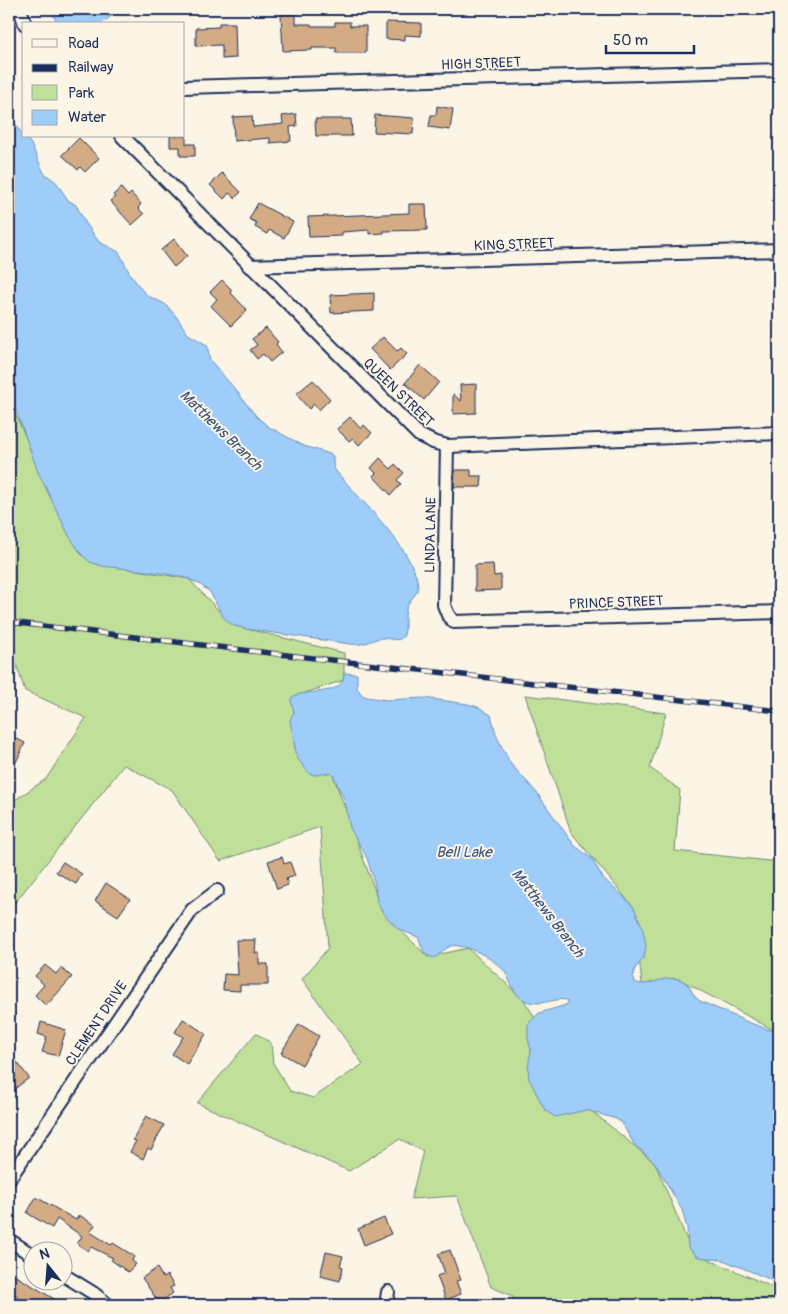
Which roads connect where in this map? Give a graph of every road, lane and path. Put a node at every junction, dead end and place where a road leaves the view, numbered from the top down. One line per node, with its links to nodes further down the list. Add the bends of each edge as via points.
1 (20, 9): 2 (street)
2 (24, 22)
3 (779, 70): 4 (street, HIGH STREET)
4 (185, 87)
5 (124, 138): 7 (street, QUEEN STREET)
6 (779, 250): 7 (street, KING STREET)
7 (249, 266): 9 (street, QUEEN STREET, via 419,435)
8 (779, 433): 9 (street, QUEEN STREET)
9 (447, 446): 11 (street, LINDA LANE, via 444,605)
10 (779, 612): 11 (street, PRINCE STREET)
11 (454, 622)
12 (217, 891): 13 (street, CLEMENT DRIVE, via 192,910)
13 (9, 1179)
14 (9, 1240): 15 (street)
15 (22, 1248)
16 (72, 1280): 18 (street)
17 (388, 1292): 19 (street)
18 (108, 1305)
19 (386, 1305)

